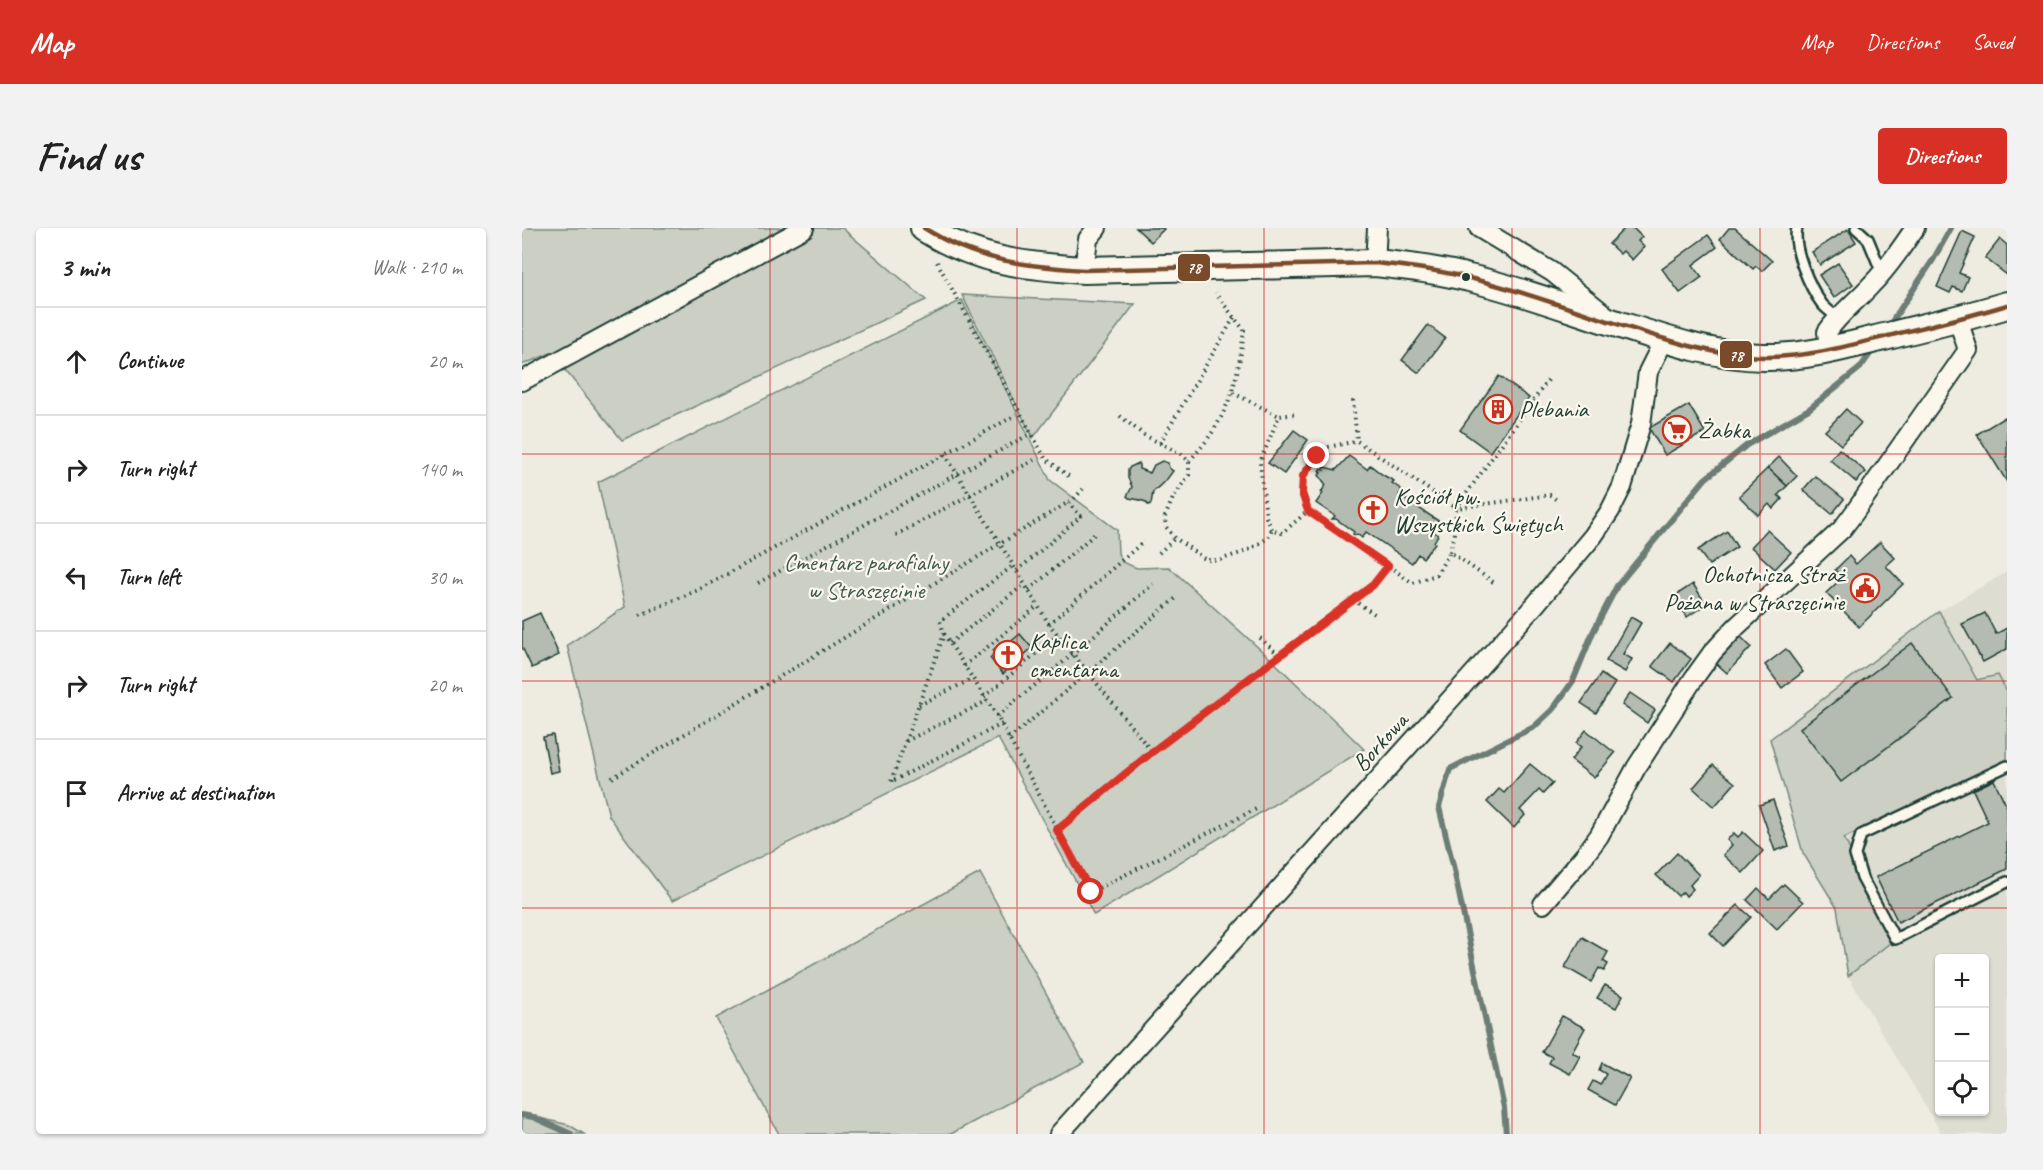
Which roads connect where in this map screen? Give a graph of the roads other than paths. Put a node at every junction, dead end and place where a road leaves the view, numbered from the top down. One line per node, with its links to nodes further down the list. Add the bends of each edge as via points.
1 (804, 228): 18 (street)
2 (924, 228): 10 (street, via 946,242 992,259)
3 (1097, 228): 10 (street, via 1088,239)
4 (1377, 228): 9 (street)
5 (1479, 228): 15 (street, via 1552,272)
6 (1797, 228): 13 (lane, via 1799,260 1822,304)
7 (1856, 228): 11 (lane, via 1868,239)
8 (1915, 228): 11 (street)
9 (1374, 263): 10 (street); 15 (street, via 1468,278)
10 (1084, 270)
11 (1882, 273): 13 (street)
12 (2007, 305): 14 (street)
13 (1837, 317): 17 (street, via 1827,332)
14 (1952, 321): 17 (street); 21 (street, via 1968,350 1854,513 1712,653 1641,760 1604,829)
15 (1617, 323): 16 (street)
16 (1664, 340): 17 (street, via 1756,357); 22 (street, Borkowa, via 1648,372 1641,423 1622,487 1593,536 1490,656)
17 (1841, 348)
18 (522, 381)
19 (2007, 766): 20 (lane, via 1861,835 1855,855 1862,878 1895,939)
20 (2007, 882)
21 (1543, 904)
22 (1059, 1134)

